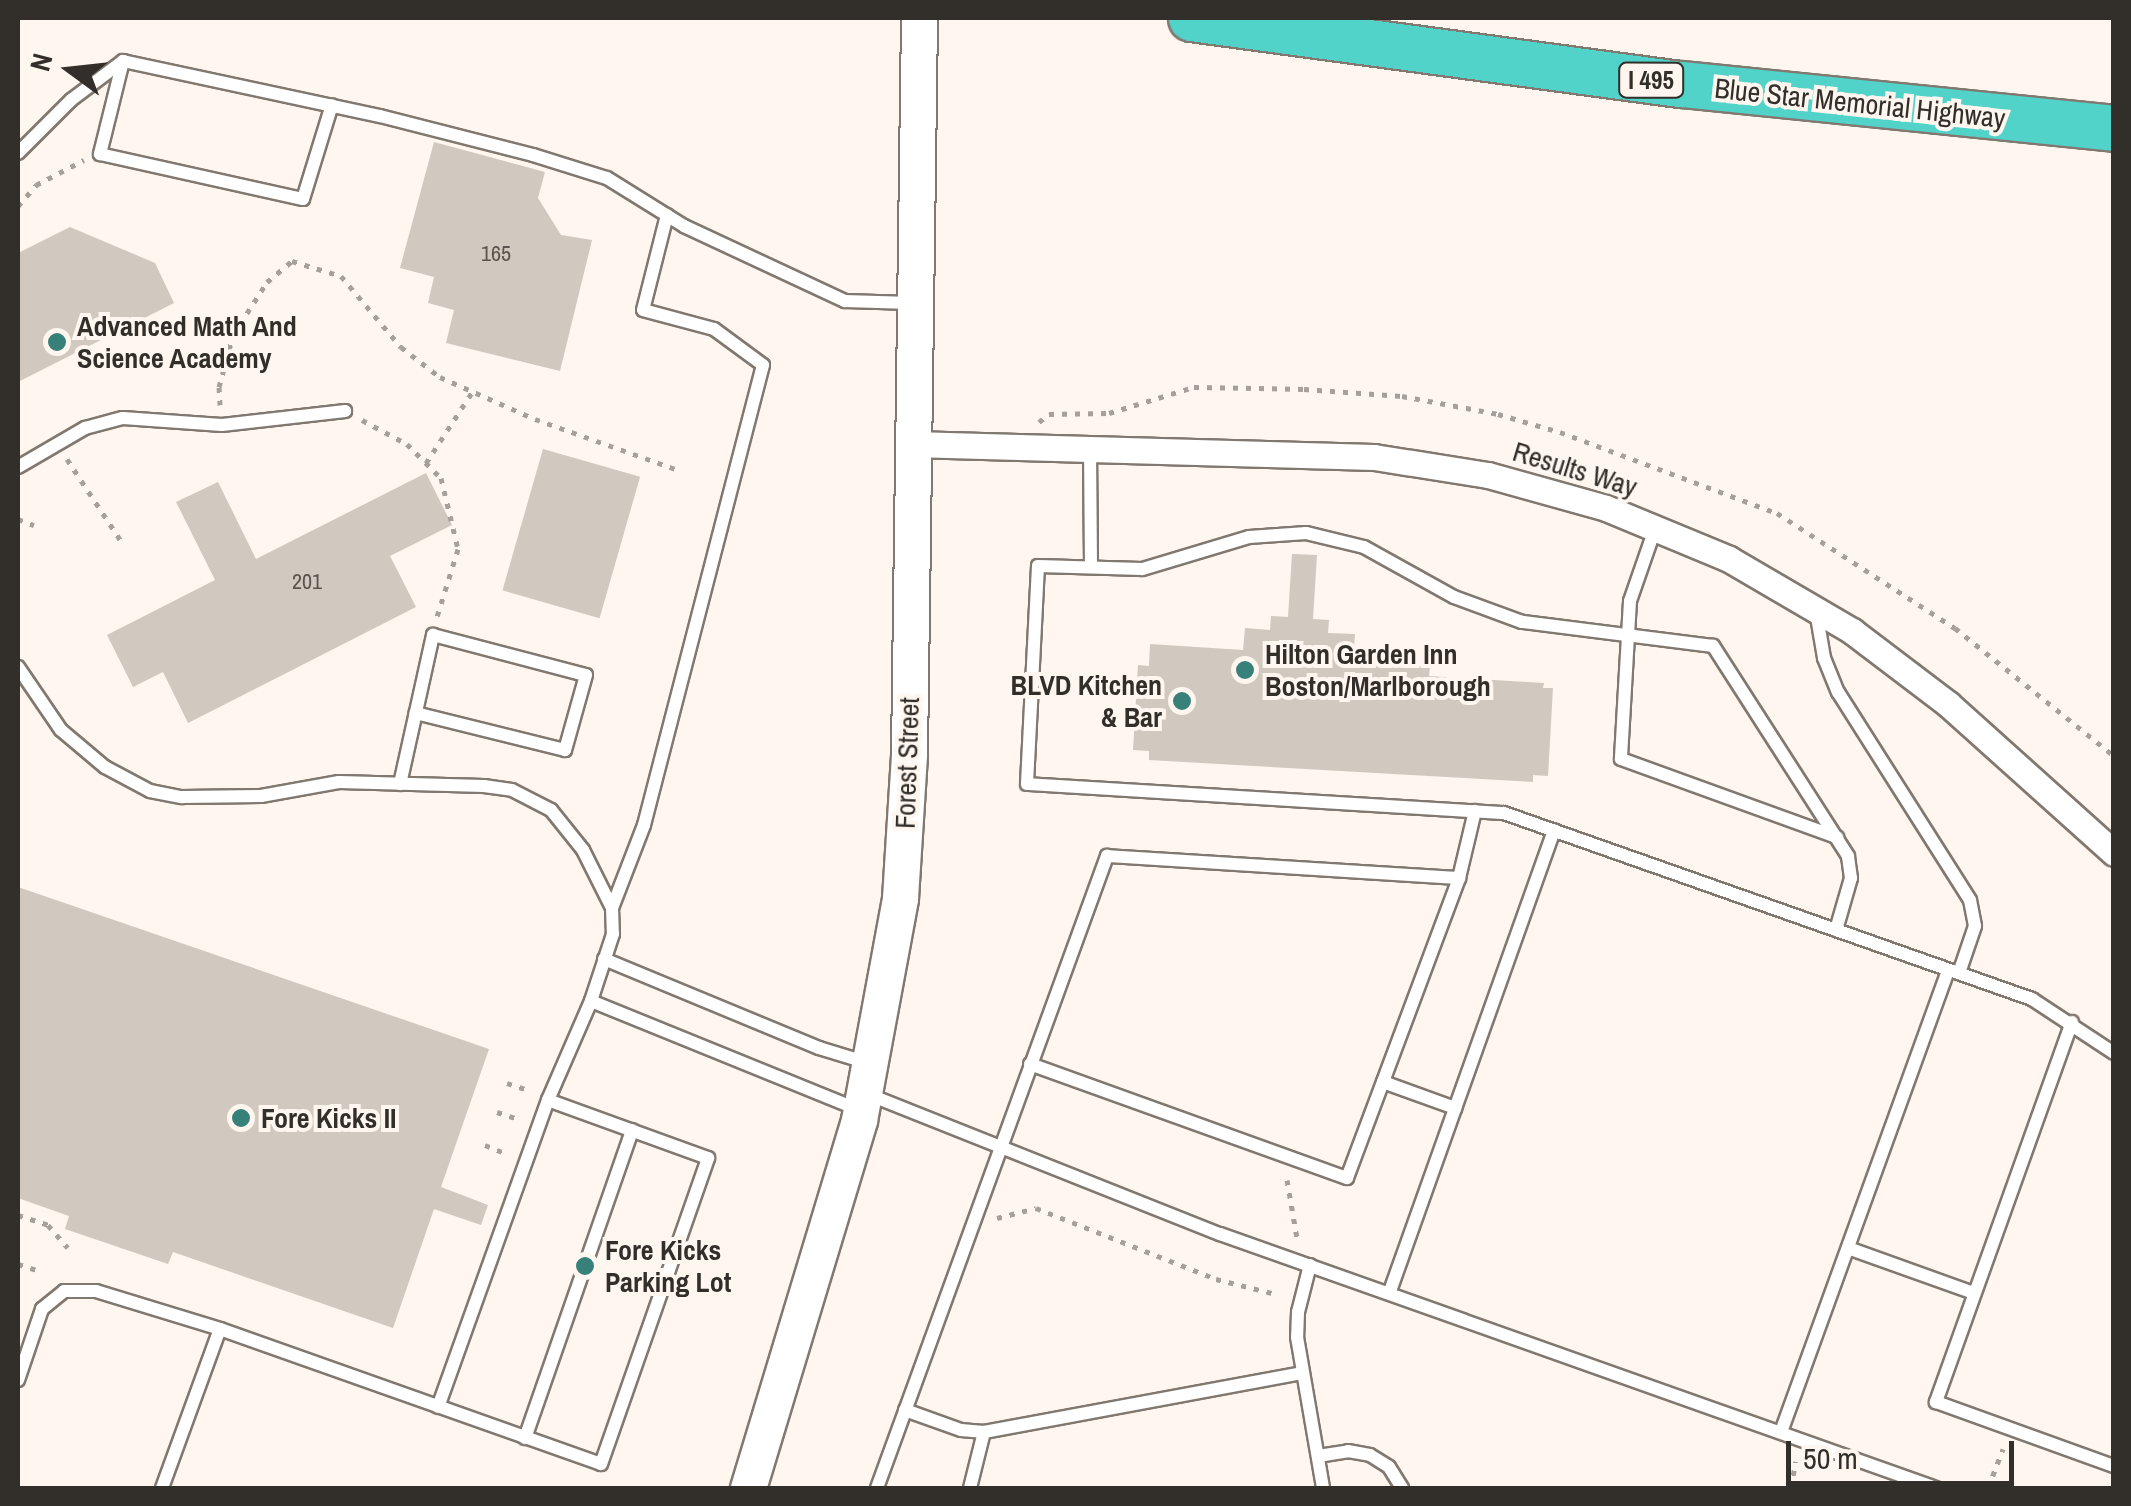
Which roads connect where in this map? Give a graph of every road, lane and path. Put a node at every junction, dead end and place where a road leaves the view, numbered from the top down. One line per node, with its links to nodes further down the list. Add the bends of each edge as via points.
1 (919, 18): 10 (main road, Forest Street)
2 (1191, 18): 5 (highway, Blue Star Memorial Highway / I 495, via 1405,40 1772,95)
3 (123, 61): 4 (lane); 6 (lane); 7 (lane)
4 (332, 105): 7 (lane, via 303,200); 9 (lane, via 607,178)
5 (2114, 128)
6 (18, 152)
7 (100, 154): 8 (path, via 36,185)
8 (18, 206)
9 (667, 215): 10 (lane, via 845,300); 36 (lane, via 643,310 714,329 763,364 644,826)
10 (914, 303): 15 (main road, Forest Street)
11 (473, 391): 13 (path, via 440,377 401,346 341,276 292,261 267,282 232,335 218,387); 17 (path); 19 (path)
12 (345, 412): 13 (lane); 17 (path, via 407,444)
13 (222, 424): 14 (lane, via 124,418)
14 (56, 442): 18 (lane); 23 (path)
15 (912, 444): 16 (street, Results Way); 45 (main road, Forest Street, via 906,828 895,933)
16 (1090, 449): 22 (street, Results Way, via 1404,460 1536,486); 24 (lane)
17 (426, 463): 27 (path, via 441,478 458,549)
18 (18, 467)
19 (678, 470)
20 (18, 519): 21 (path)
21 (34, 524)
22 (1656, 526): 25 (street, Results Way); 26 (lane, via 1633,588)
23 (122, 544)
24 (1090, 568): 26 (lane, via 1158,568 1249,537 1306,533 1364,548 1507,618); 31 (lane, via 1038,566 1028,784)
25 (1816, 607): 34 (street, Results Way, via 1929,688); 39 (lane, via 1824,658 1838,692 1970,900 1974,926)
26 (1627, 633): 33 (lane, via 1713,646); 33 (lane, via 1621,760)
27 (432, 635): 29 (lane); 29 (lane, via 586,675 565,750)
28 (18, 667): 30 (lane, via 61,730 105,767 150,791 261,796 339,782)
29 (416, 713): 30 (lane)
30 (400, 784): 36 (lane, via 512,790 551,810 583,850)
31 (1475, 811): 32 (lane); 35 (lane)
32 (1554, 830): 37 (lane); 47 (lane)
33 (1836, 837): 37 (lane, via 1852,870)
34 (2114, 853)
35 (1459, 878): 43 (lane, via 1107,856); 44 (lane)
36 (612, 908): 38 (lane, via 613,934)
37 (1836, 930): 39 (lane)
38 (604, 959): 40 (lane); 45 (lane, via 819,1048)
39 (1954, 971): 41 (lane, via 2032,999); 55 (lane)
40 (591, 1001): 45 (lane); 46 (lane)
41 (2072, 1022): 42 (lane); 61 (lane)
42 (2114, 1053)
43 (1030, 1064): 49 (lane); 50 (lane)
44 (1383, 1082): 47 (lane); 50 (lane, via 1347,1178)
45 (866, 1089): 49 (lane); 75 (main road, Forest Street)
46 (548, 1100): 48 (lane); 65 (lane)
47 (1455, 1108): 59 (lane)
48 (632, 1130): 69 (lane); 69 (lane, via 708,1158 601,1464)
49 (1000, 1146): 57 (lane); 66 (lane)
50 (1292, 1158): 53 (path, via 1286,1174)
51 (18, 1215): 54 (path, via 48,1226)
52 (996, 1218): 60 (path, via 1036,1208 1216,1279)
53 (1298, 1242)
54 (68, 1248)
55 (1848, 1248): 61 (lane); 68 (lane)
56 (18, 1264): 58 (path)
57 (1310, 1266): 59 (lane); 63 (lane, via 1297,1324)
58 (40, 1271)
59 (1390, 1291): 68 (lane)
60 (1272, 1293)
61 (1974, 1294): 73 (lane, via 1936,1402)
62 (220, 1329): 64 (lane, via 96,1291 64,1291 42,1309); 65 (lane); 74 (lane)
63 (1302, 1372): 67 (lane); 71 (lane)
64 (18, 1380)
65 (438, 1408): 69 (lane)
66 (906, 1410): 67 (lane); 76 (lane)
67 (984, 1432): 77 (lane)
68 (1782, 1432): 81 (lane)
69 (525, 1438)
70 (2003, 1449): 82 (path)
71 (1318, 1456): 78 (lane); 79 (lane, via 1370,1455 1389,1467)
72 (1797, 1458): 80 (path)
73 (2114, 1466)
74 (162, 1488)
75 (748, 1488)
76 (877, 1488)
77 (970, 1488)
78 (1324, 1488)
79 (1402, 1488)
80 (1791, 1488)
81 (1936, 1488)
82 (1988, 1488)

